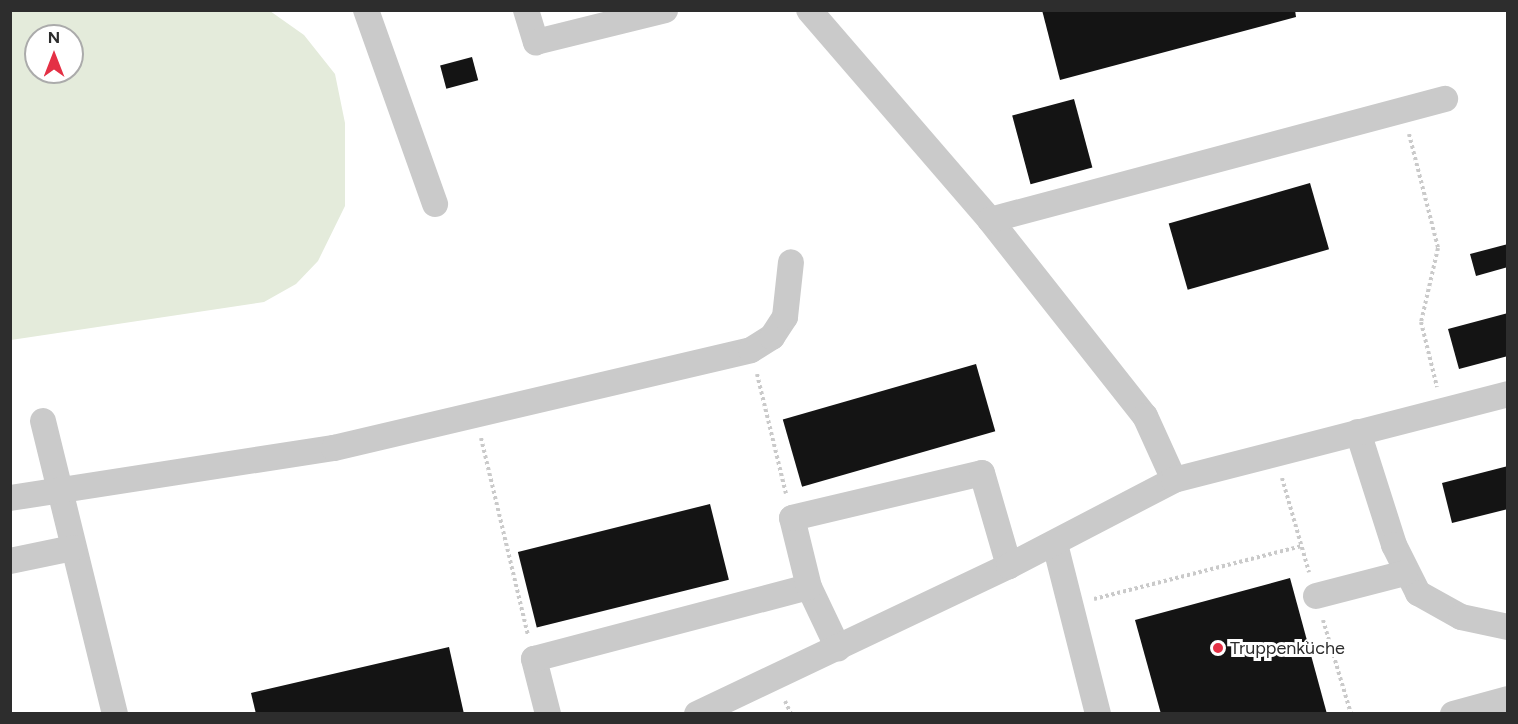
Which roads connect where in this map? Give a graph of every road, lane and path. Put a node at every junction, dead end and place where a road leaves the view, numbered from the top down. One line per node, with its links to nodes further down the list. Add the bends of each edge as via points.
1 (366, 10): 7 (lane)
2 (526, 10): 3 (lane, via 536,42)
3 (665, 10)
4 (819, 14): 8 (lane)
5 (1445, 99): 6 (lane)
6 (1403, 111): 8 (lane); 12 (path, via 1438,248 1421,322)
7 (435, 204)
8 (990, 220): 16 (lane, via 1145,416)
9 (791, 262): 10 (lane, via 785,317 772,337)
10 (751, 350): 13 (lane); 19 (path)
11 (1508, 394): 12 (lane)
12 (1443, 410): 15 (lane)
13 (476, 415): 17 (lane, via 334,448); 31 (path)
14 (43, 421): 17 (lane)
15 (1358, 432): 16 (lane); 25 (lane)
16 (1174, 480): 20 (lane)
17 (59, 491): 18 (lane); 22 (lane)
18 (10, 498)
19 (792, 519): 24 (lane, via 982,474); 26 (lane)
20 (1055, 544): 24 (lane); 28 (lane)
21 (1302, 546): 28 (path)
22 (73, 548): 23 (lane); 33 (lane)
23 (10, 561)
24 (1009, 566): 30 (lane)
25 (1405, 573): 27 (lane); 29 (lane, via 1418,593 1437,608)
26 (809, 587): 30 (lane); 31 (lane)
27 (1316, 596)
28 (1070, 605): 36 (lane)
29 (1508, 627)
30 (838, 648): 35 (lane)
31 (534, 659): 34 (lane)
32 (1508, 699): 37 (lane)
33 (115, 714)
34 (548, 714)
35 (697, 714)
36 (1098, 714)
37 (1453, 714)

